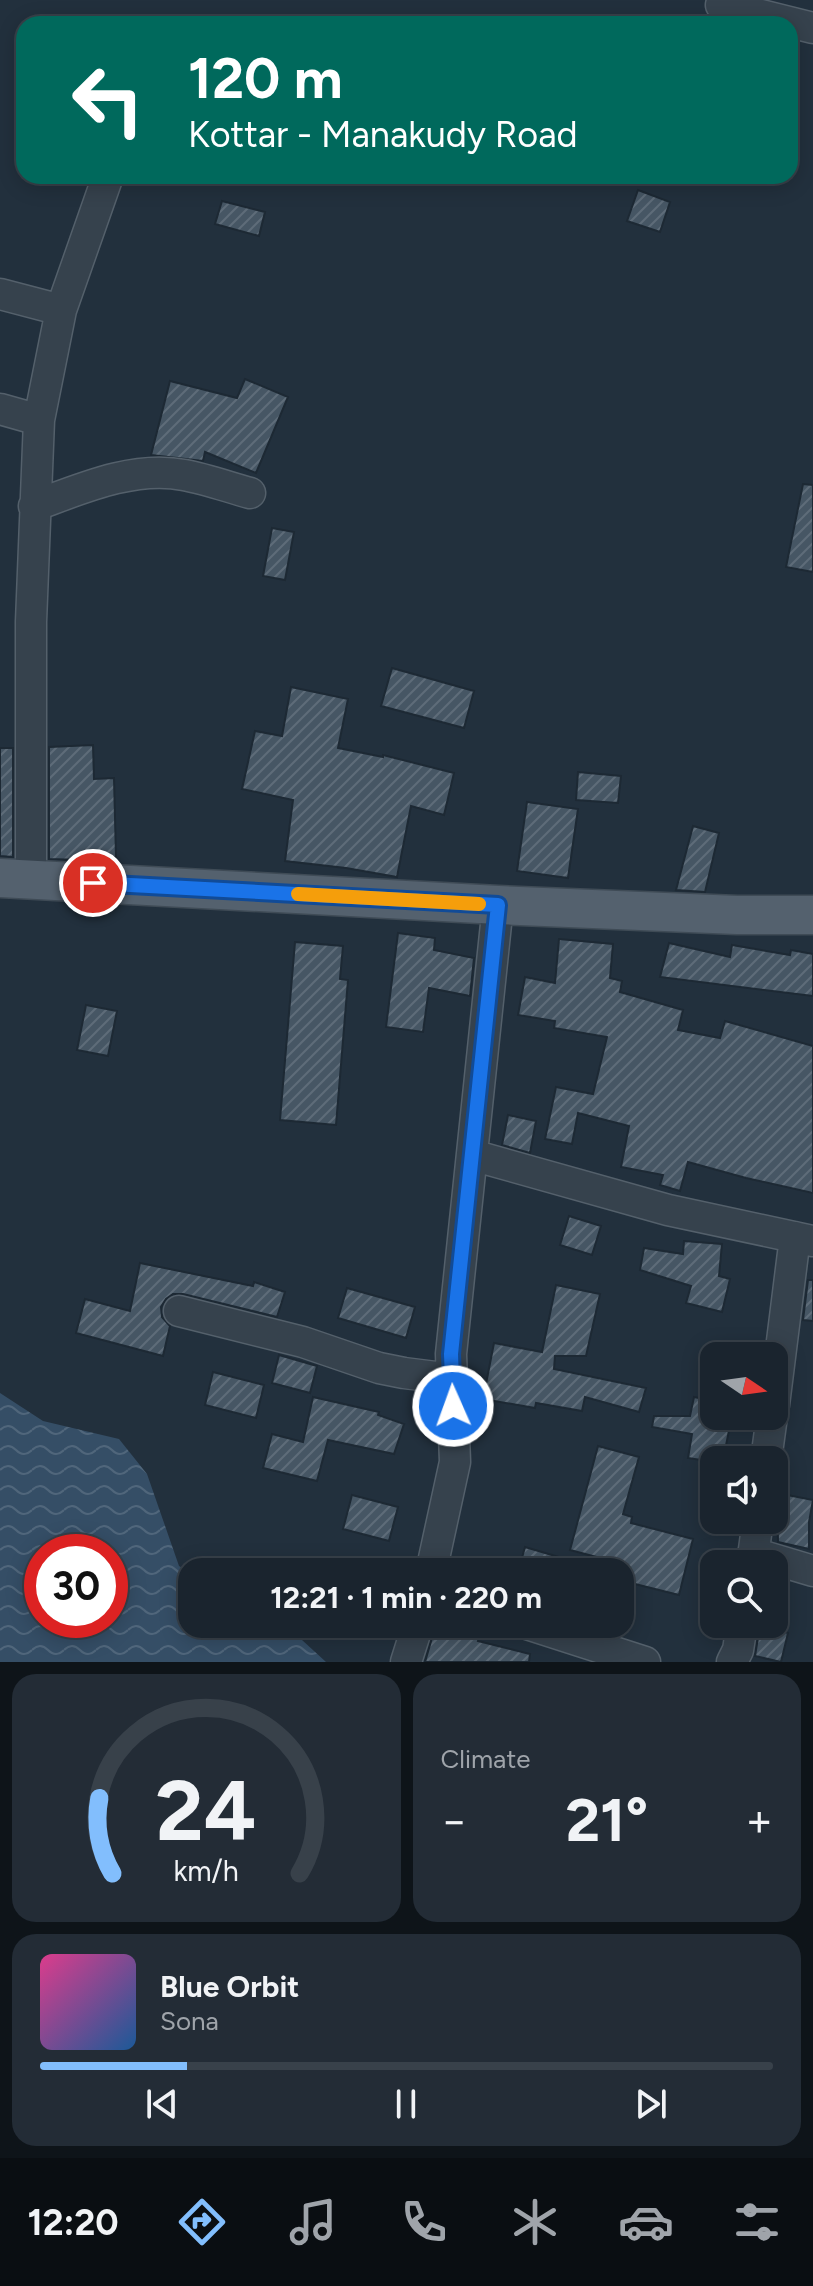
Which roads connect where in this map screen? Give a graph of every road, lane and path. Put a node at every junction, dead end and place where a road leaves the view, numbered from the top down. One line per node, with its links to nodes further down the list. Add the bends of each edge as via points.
1 (721, 5): 2 (street)
2 (765, 16)
3 (105, 184): 5 (street)
4 (0, 294): 5 (street)
5 (61, 310): 7 (street)
6 (0, 409): 7 (street)
7 (39, 420): 9 (street)
8 (250, 493): 9 (street, via 182,474 153,474 86,486)
9 (34, 506): 10 (street)
10 (16, 878): 11 (main road)
11 (498, 905): 12 (main road); 13 (street)
12 (813, 915)
13 (472, 1155): 14 (street, via 668,1210); 17 (street)
14 (804, 1239): 16 (street)
15 (179, 1311): 17 (street, via 303,1342 379,1368)
16 (785, 1342)
17 (452, 1379): 18 (street, via 455,1462)
18 (434, 1558)
19 (788, 1566): 20 (street)
20 (813, 1571)
21 (414, 1638): 24 (street)
22 (570, 1638): 25 (street)
23 (740, 1638): 26 (street)
24 (406, 1662)
25 (645, 1662)
26 (732, 1662)

